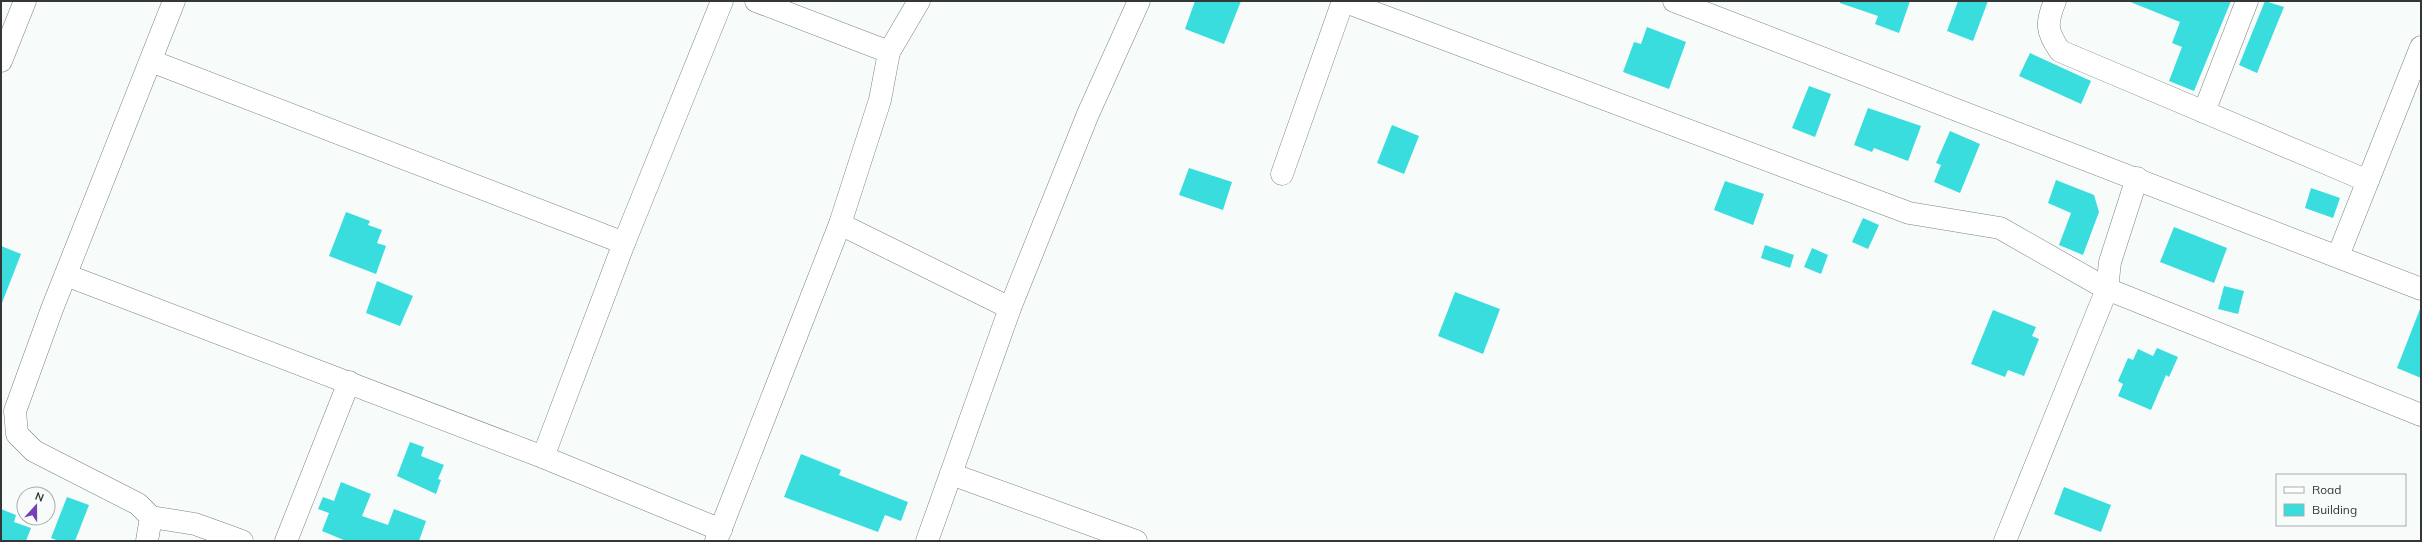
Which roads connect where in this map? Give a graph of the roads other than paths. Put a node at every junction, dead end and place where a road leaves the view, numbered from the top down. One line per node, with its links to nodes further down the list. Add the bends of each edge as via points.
1 (25, 1): 13 (street)
2 (174, 1): 14 (street)
3 (722, 1): 20 (street)
4 (756, 1): 12 (street)
5 (919, 1): 12 (street)
6 (1139, 1): 25 (street, via 1088,114)
7 (1343, 1): 16 (street); 24 (street, via 1909,213 2000,228)
8 (1674, 1): 17 (street)
9 (2055, 1): 15 (street, via 2047,20 2050,37 2060,51)
10 (2247, 1): 15 (street)
11 (2421, 47): 18 (street)
12 (889, 52): 19 (street, via 880,100)
13 (1, 61)
14 (151, 61): 20 (street); 22 (street)
15 (2204, 112): 18 (street)
16 (1282, 174)
17 (2137, 178): 21 (street); 24 (street, via 2110,262)
18 (2368, 181): 21 (street)
19 (840, 224): 25 (street); 31 (street)
20 (624, 243): 28 (street)
21 (2338, 256): 23 (street)
22 (66, 275): 26 (street); 30 (street, via 15,411 17,434 34,451 138,504)
23 (2421, 288)
24 (2107, 289): 27 (street); 37 (street)
25 (1010, 308): 29 (street)
26 (349, 382): 28 (street); 34 (street)
27 (2421, 415)
28 (543, 457): 31 (street)
29 (951, 474): 35 (street); 36 (street)
30 (151, 517): 32 (street, via 150,534); 33 (street, via 195,524)
31 (719, 536)
32 (146, 541)
33 (242, 541)
34 (286, 541)
35 (927, 541)
36 (1136, 541)
37 (2004, 541)

